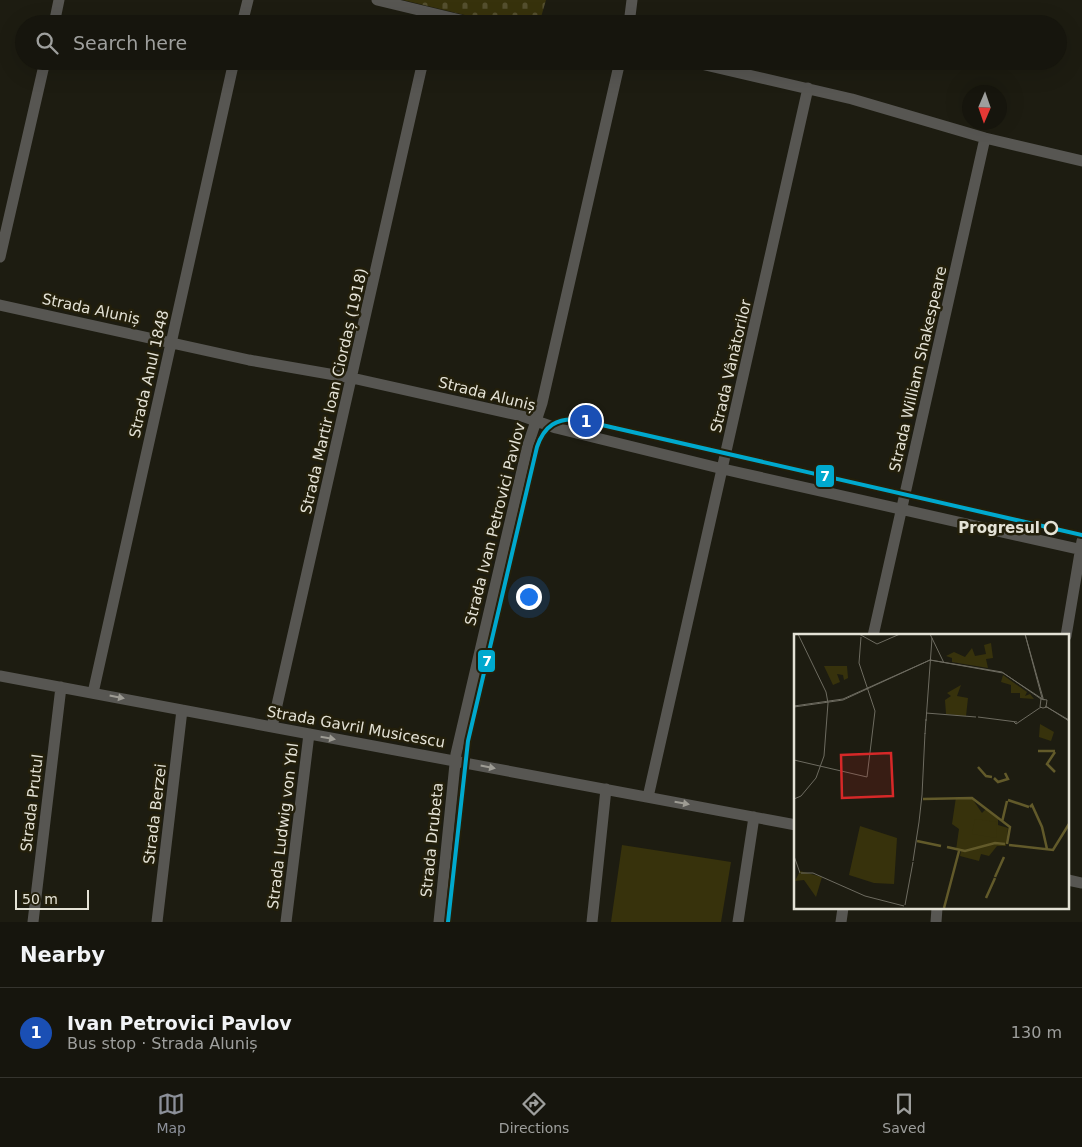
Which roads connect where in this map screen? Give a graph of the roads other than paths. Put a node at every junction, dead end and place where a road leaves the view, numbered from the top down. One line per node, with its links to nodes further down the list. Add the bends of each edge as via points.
1 (59, 0): 5 (street)
2 (248, 0): 6 (street)
3 (377, 0): 7 (street)
4 (632, 0): 8 (street)
5 (56, 15)
6 (244, 15)
7 (420, 15)
8 (630, 15)
9 (43, 70): 17 (street)
10 (232, 70): 19 (street, Strada Anul 1848)
11 (421, 70): 20 (street, Strada Martir Ioan Ciordaș (1918))
12 (618, 70): 21 (street, Strada Ivan Petrovici Pavlov)
13 (728, 70): 14 (street)
14 (808, 88): 15 (street); 22 (street, Strada Vânătorilor)
15 (985, 138): 16 (street); 23 (street, Strada William Shakespeare)
16 (1082, 161)
17 (0, 257)
18 (0, 305): 19 (street, Strada Aluniș)
19 (171, 343): 20 (street, Strada Aluniș); 29 (street, Strada Anul 1848)
20 (352, 378): 21 (street, Strada Aluniș); 31 (street, Strada Martir Ioan Ciordaș (1918))
21 (536, 421): 22 (street, Strada Aluniș); 33 (street, Strada Ivan Petrovici Pavlov)
22 (723, 468): 23 (street, Strada Aluniș); 35 (street, Strada Vânătorilor)
23 (901, 510): 24 (street, Strada Aluniș); 25 (street, Strada William Shakespeare)
24 (1082, 547): 26 (street)
25 (873, 634)
26 (1066, 634)
27 (0, 676): 28 (street, Strada Gavril Musicescu)
28 (61, 687): 29 (street, Strada Gavril Musicescu); 38 (street, Strada Prutul)
29 (93, 693): 30 (street, Strada Gavril Musicescu, one-way to 30)
30 (182, 710): 31 (street, Strada Gavril Musicescu); 39 (street, Strada Berzei)
31 (272, 727): 32 (street, Strada Gavril Musicescu)
32 (309, 734): 33 (street, Strada Gavril Musicescu, one-way to 33); 40 (street, Strada Ludwig von Ybl)
33 (455, 760): 34 (street, Strada Gavril Musicescu, one-way to 34); 41 (street, Strada Drubeta)
34 (606, 789): 35 (street, Strada Gavril Musicescu); 42 (street)
35 (648, 797): 36 (street, Strada Gavril Musicescu, one-way to 36)
36 (754, 816): 37 (street, Strada Gavril Musicescu); 43 (street)
37 (794, 825)
38 (33, 922)
39 (157, 922)
40 (286, 922)
41 (439, 922)
42 (592, 922)
43 (738, 922)

